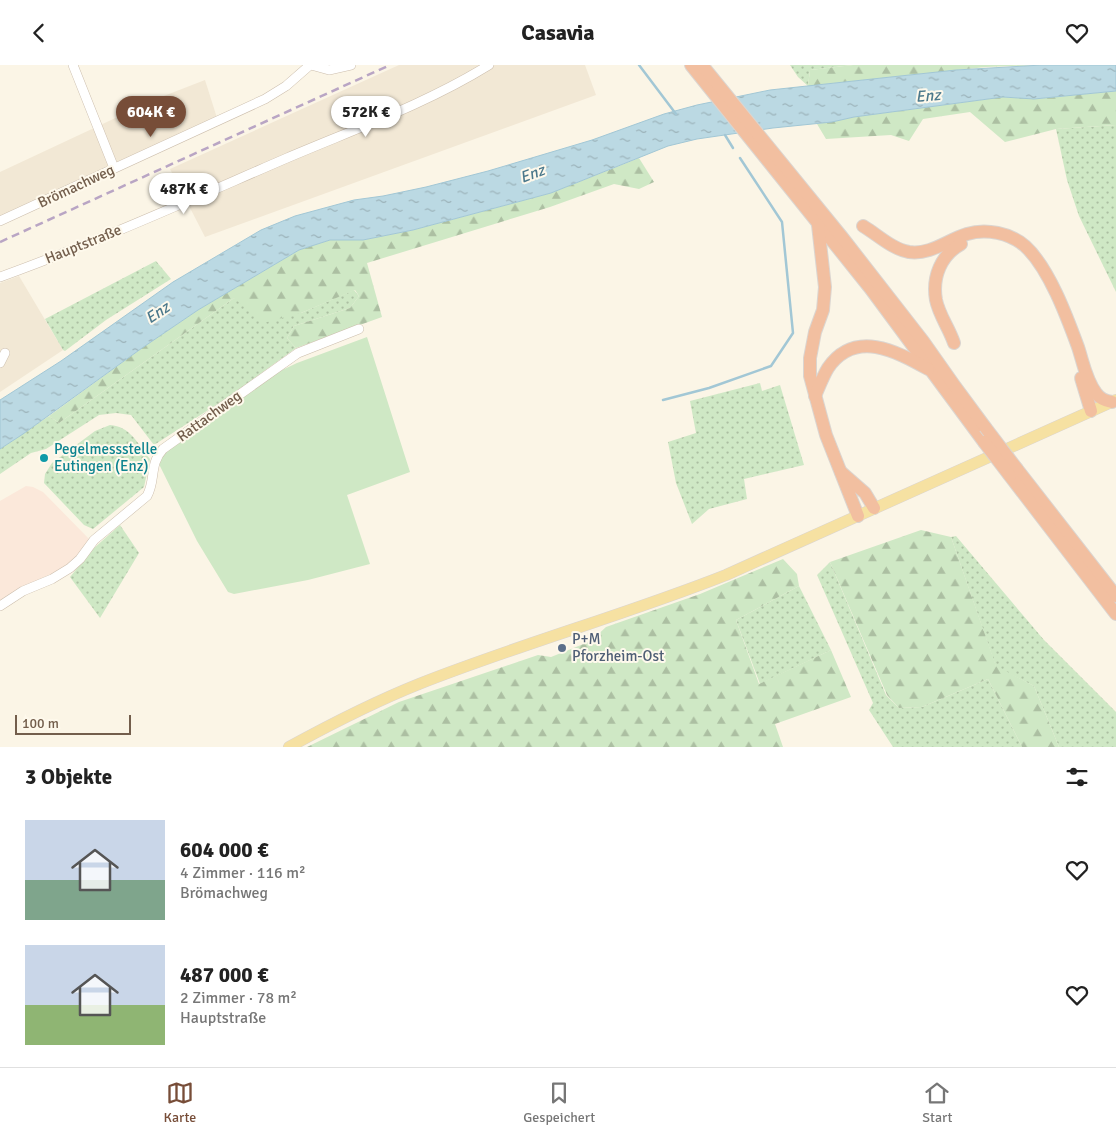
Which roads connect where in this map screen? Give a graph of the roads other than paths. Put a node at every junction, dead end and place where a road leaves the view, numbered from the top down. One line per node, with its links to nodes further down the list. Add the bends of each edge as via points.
1 (73, 65): 8 (street)
2 (310, 65): 3 (street, via 329,69); 8 (street, Brömachweg, via 265,99)
3 (350, 65)
4 (489, 65): 13 (street, Hauptstraße, via 431,97)
5 (691, 65): 7 (highway)
6 (702, 65): 7 (highway)
7 (713, 84): 9 (highway)
8 (114, 168): 10 (street, Brömachweg)
9 (793, 183): 11 (highway); 23 (highway, bridge, via 923,341)
10 (0, 221)
11 (818, 225): 18 (highway); 19 (highway, via 826,287 810,358)
12 (863, 226): 20 (highway, via 892,246 910,252 929,251 967,234 981,232 1001,234 1023,245 1047,275 1075,339 1090,384 1104,400)
13 (0, 277)
14 (359, 329): 27 (street, Rattachweg, via 298,353 163,449 155,460 147,496 94,540 70,568)
15 (954, 343): 21 (highway, via 936,300 940,265 950,251 964,242 989,238 1008,243 1025,255 1042,281 1063,326)
16 (5, 353): 17 (street)
17 (0, 363)
18 (931, 370): 19 (highway, via 886,348 856,347 829,367); 23 (highway, bridge, via 984,442)
19 (815, 396): 22 (highway)
20 (1114, 401): 21 (main road)
21 (1092, 411): 24 (main road)
22 (838, 469): 24 (highway); 25 (highway)
23 (1014, 472): 26 (highway); 28 (highway)
24 (880, 506): 25 (main road)
25 (858, 516): 29 (main road, via 705,583 413,687)
26 (1116, 597)
27 (0, 606)
28 (1116, 614)
29 (289, 747)

